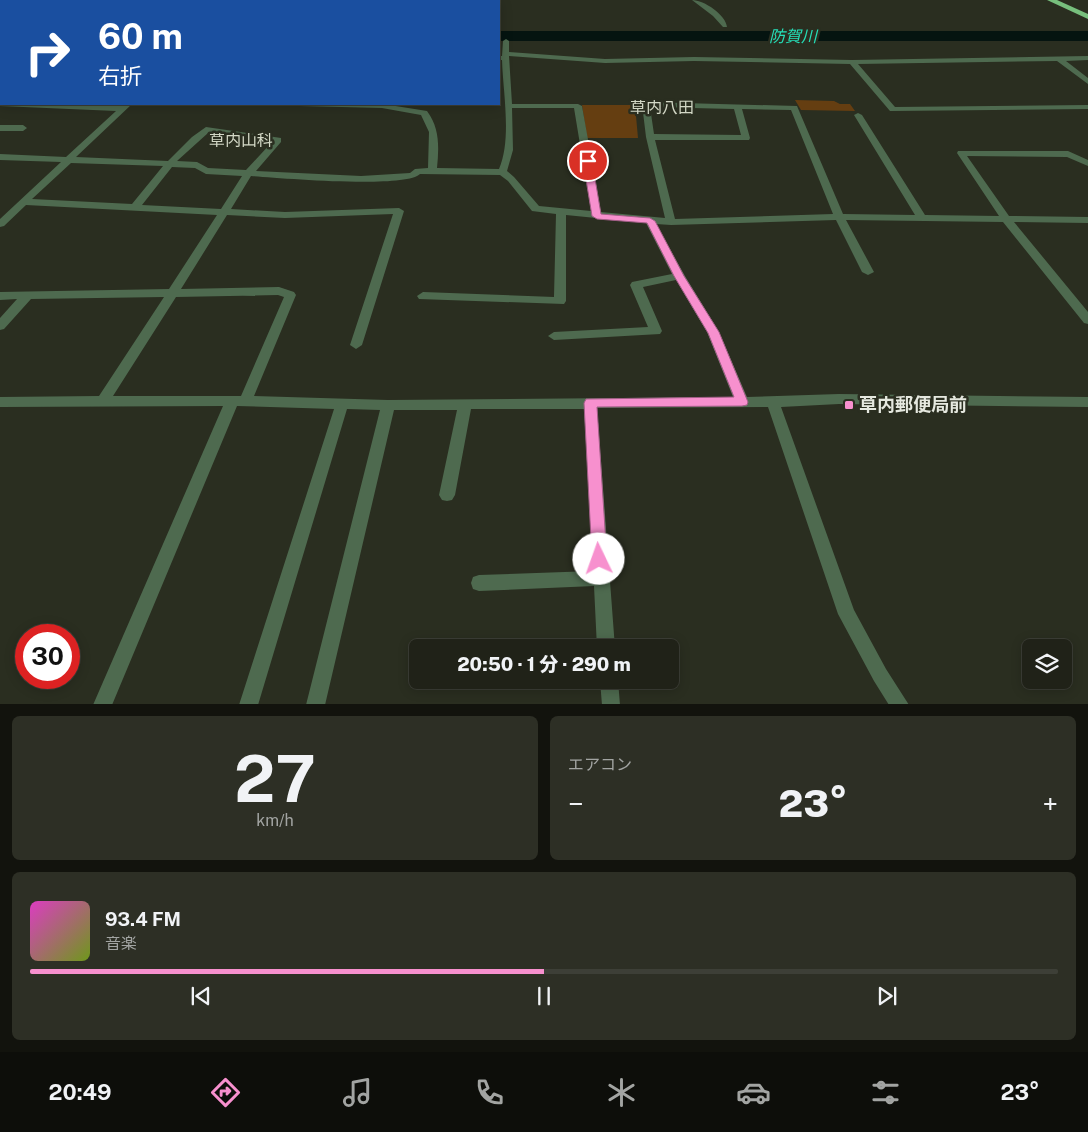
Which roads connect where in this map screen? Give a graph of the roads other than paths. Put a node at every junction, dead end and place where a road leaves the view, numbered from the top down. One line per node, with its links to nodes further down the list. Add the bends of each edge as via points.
1 (695, 0): 4 (street, via 717,13)
2 (1051, 0): 3 (highway)
3 (1088, 17)
4 (725, 26)
5 (506, 41): 6 (street)
6 (503, 57): 9 (street, via 605,61); 14 (street)
7 (1088, 58): 8 (street)
8 (1059, 59): 9 (street); 10 (street)
9 (852, 62): 16 (street, via 893,109)
10 (1088, 82)
11 (63, 105): 13 (street)
12 (373, 105): 25 (street, via 424,113 428,117 433,140)
13 (126, 106): 22 (street)
14 (508, 106): 26 (street, via 507,164); 32 (street, via 578,106)
15 (737, 106): 20 (street, via 646,104); 20 (street, via 746,138); 33 (street, via 794,108)
16 (1088, 108)
17 (858, 115): 34 (street)
18 (0, 128): 19 (street)
19 (23, 128)
20 (650, 137): 38 (street)
21 (0, 157): 22 (street)
22 (66, 161): 24 (street); 28 (street)
23 (1088, 163): 35 (street, via 1068,154 962,153)
24 (168, 164): 27 (street, via 197,165 206,171); 27 (street, via 206,130 278,140); 29 (street)
25 (432, 170): 26 (street); 27 (street, via 418,171 413,176 361,179)
26 (502, 172): 31 (street, via 536,209)
27 (248, 174): 30 (street)
28 (23, 202): 29 (street); 39 (street)
29 (135, 207): 30 (street)
30 (226, 211): 42 (street); 49 (street, via 285,214 398,211)
31 (561, 212): 32 (street); 45 (street, via 560,301)
32 (597, 216): 37 (street)
33 (839, 216): 34 (street); 38 (street); 40 (street)
34 (922, 218): 35 (street)
35 (1006, 219): 36 (street); 46 (street)
36 (1088, 220)
37 (650, 221): 38 (street); 41 (street)
38 (671, 222)
39 (0, 224)
40 (868, 272)
41 (679, 276): 48 (street, via 636,285 656,331); 53 (street, via 713,332)
42 (172, 293): 44 (street); 51 (street); 52 (street, via 279,291 290,295)
43 (0, 296): 44 (street)
44 (26, 296): 47 (street)
45 (423, 296)
46 (1088, 320)
47 (0, 326)
48 (554, 336)
49 (356, 345)
50 (0, 402): 51 (street)
51 (103, 402): 52 (street)
52 (238, 402): 57 (street); 65 (street)
53 (742, 402): 54 (street); 56 (street)
54 (773, 402): 55 (street, via 926,399); 69 (street, via 847,614)
55 (1088, 402)
56 (590, 403): 58 (street); 61 (street)
57 (342, 404): 59 (street); 66 (street)
58 (465, 404): 59 (street); 60 (street)
59 (388, 405): 67 (street)
60 (447, 495)
61 (600, 578): 62 (street); 63 (street)
62 (479, 583)
63 (605, 639)
64 (610, 689): 68 (street)
65 (102, 704)
66 (248, 704)
67 (315, 704)
68 (611, 704)
69 (900, 704)

